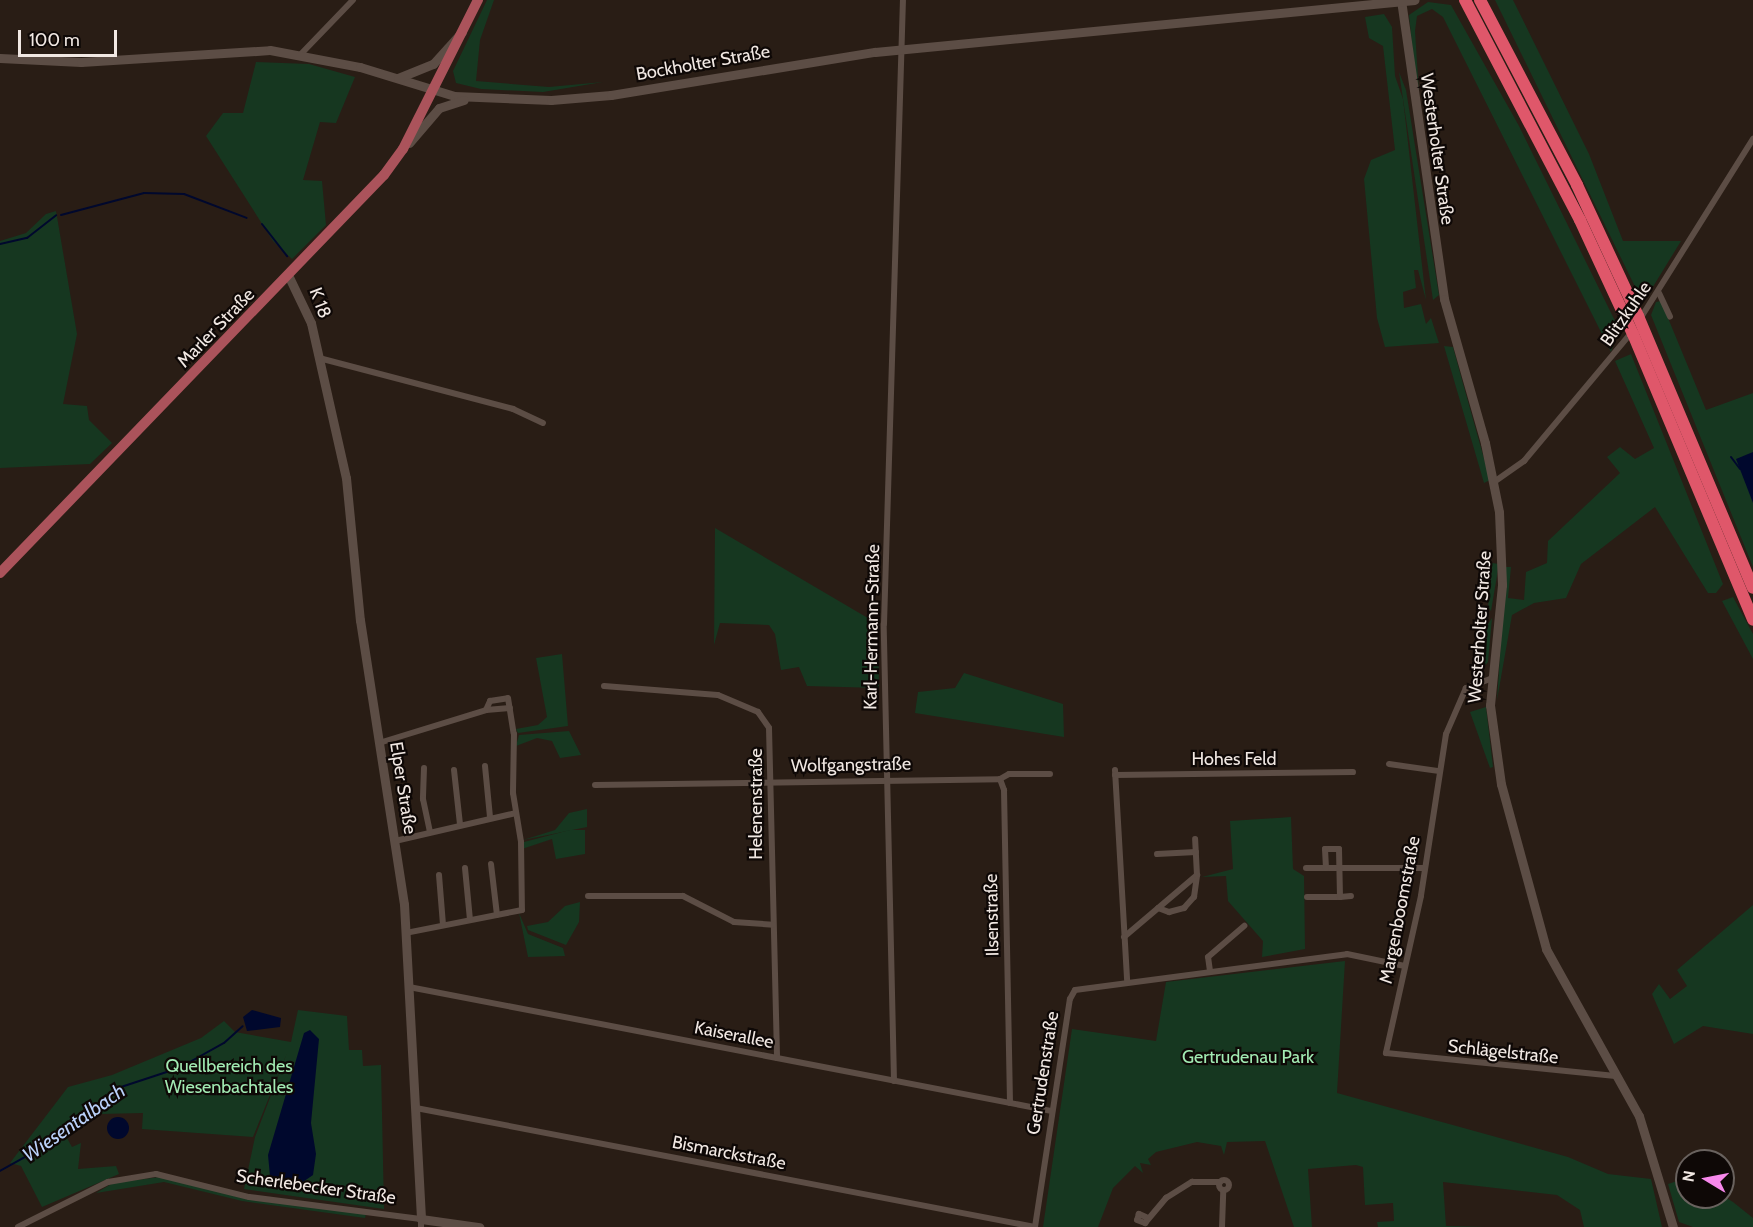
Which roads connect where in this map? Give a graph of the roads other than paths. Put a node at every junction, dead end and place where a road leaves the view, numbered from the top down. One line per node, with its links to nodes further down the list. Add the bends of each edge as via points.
1 (352, 0): 12 (street)
2 (478, 0): 9 (main road, Marler Straße)
3 (903, 0): 10 (street, Karl-Hermann-Straße)
4 (1414, 0): 8 (street, Bockholter Straße)
5 (1465, 0): 28 (highway, via 1624,315)
6 (1480, 0): 11 (highway)
7 (1490, 0): 11 (highway)
8 (1401, 1): 10 (street, Bockholter Straße); 25 (street, Westerholter Straße, via 1444,299)
9 (464, 30): 14 (street, via 434,64); 15 (main road, Marler Straße)
10 (901, 50): 16 (street, Bockholter Straße, via 611,95); 42 (street, Karl-Hermann-Straße, via 884,624)
11 (1508, 51): 27 (highway, via 1646,333)
12 (301, 54): 13 (street, Bockholter Straße, via 240,51 81,62); 14 (street, Bockholter Straße)
13 (0, 57)
14 (398, 78): 15 (street, Bockholter Straße)
15 (434, 89): 16 (street, Bockholter Straße); 18 (main road, Marler Straße)
16 (474, 98): 18 (street, via 439,108)
17 (1753, 139): 20 (street, Blitzkuhle)
18 (403, 149): 19 (main road, Marler Straße)
19 (289, 277): 22 (street, K 18 / K 18, via 303,299); 26 (main road, Marler Straße)
20 (1659, 293): 21 (street); 25 (street, Blitzkuhle, via 1617,353 1524,461)
21 (1670, 317)
22 (316, 342): 23 (street, Elper Straße / K 18)
23 (319, 358): 24 (street, via 513,409); 33 (street, Elper Straße / K 18, via 346,478 360,620)
24 (543, 423)
25 (1494, 482): 29 (street, Westerholter Straße, via 1503,565)
26 (0, 573)
27 (1753, 588)
28 (1753, 620)
29 (1490, 679): 38 (street, Margenboomstraße, via 1466,688 1446,734); 79 (street, Westerholter Straße, via 1493,746 1536,921 1553,964)
30 (604, 686): 43 (street, Helenenstraße, via 694,691 745,704 769,728)
31 (510, 708): 32 (street); 32 (street, via 508,698 490,701); 45 (street)
32 (486, 710): 33 (street)
33 (379, 743): 50 (street, Elper Straße / K 18)
34 (1389, 764): 38 (street)
35 (485, 766): 46 (street)
36 (424, 768): 48 (street, via 423,799)
37 (454, 770): 47 (street)
38 (1438, 771): 58 (street, Margenboomstraße)
39 (1353, 772): 72 (street, Hohes Feld, via 1115,772)
40 (1050, 774): 41 (street, via 1009,774)
41 (1000, 779): 42 (street, Wolfgangstraße); 81 (street, Ilsenstraße, via 1004,790)
42 (888, 780): 43 (street, Wolfgangstraße); 80 (street, Karl-Hermann-Straße)
43 (771, 782): 44 (street, Wolfgangstraße); 69 (street, Helenenstraße)
44 (595, 785)
45 (516, 813): 46 (street); 66 (street, via 521,842 522,910)
46 (490, 817): 47 (street)
47 (460, 824): 48 (street)
48 (430, 832): 50 (street)
49 (1195, 839): 51 (street)
50 (394, 841): 71 (street, Elper Straße / K 18)
51 (1196, 852): 52 (street); 60 (street)
52 (1157, 854)
53 (491, 864): 66 (street)
54 (1339, 867): 57 (street); 57 (street, via 1339,849 1325,849); 58 (street); 64 (street)
55 (465, 868): 67 (street)
56 (1306, 868): 57 (street)
57 (1326, 868)
58 (1425, 868): 73 (street, Margenboomstraße)
59 (439, 874): 68 (street)
60 (1197, 875): 65 (street); 65 (street, via 1194,897 1184,908 1169,912)
61 (588, 896): 69 (street, via 683,896 734,922)
62 (1351, 896): 64 (street)
63 (1307, 897): 64 (street)
64 (1340, 897)
65 (1158, 908): 72 (street)
66 (497, 915): 67 (street)
67 (470, 920): 68 (street)
68 (443, 925): 71 (street)
69 (773, 925): 78 (street, Helenenstraße)
70 (1244, 926): 74 (street, via 1208,957)
71 (406, 933): 76 (street, Elper Straße / K 18)
72 (1124, 937): 75 (street, Hohes Feld)
73 (1405, 966): 74 (street, Gertrudenstraße, via 1347,954); 77 (street, Margenboomstraße)
74 (1210, 971): 75 (street, Gertrudenstraße)
75 (1127, 981): 83 (street, Gertrudenstraße, via 1083,986 1072,994)
76 (409, 987): 78 (street, Kaiserallee); 82 (street, Elper Straße / K 18)
77 (1386, 1053): 79 (street, Schlägelstraße)
78 (777, 1058): 80 (street, Kaiserallee)
79 (1618, 1076): 90 (street, Westerholter Straße, via 1648,1138)
80 (894, 1081): 81 (street, Kaiserallee)
81 (1010, 1102): 83 (street, Kaiserallee)
82 (416, 1108): 85 (street, Elper Straße / K 18); 88 (street, Bismarckstraße)
83 (1052, 1111): 88 (street, Gertrudenstraße)
84 (1146, 1217): 89 (street, via 1192,1182 1220,1182)
85 (421, 1223): 86 (street, Scherlebecker Straße, via 249,1197 156,1174 108,1182); 87 (street, Scherlebecker Straße)
86 (18, 1227)
87 (479, 1227)
88 (1035, 1227)
89 (1222, 1227)
90 (1673, 1227)

